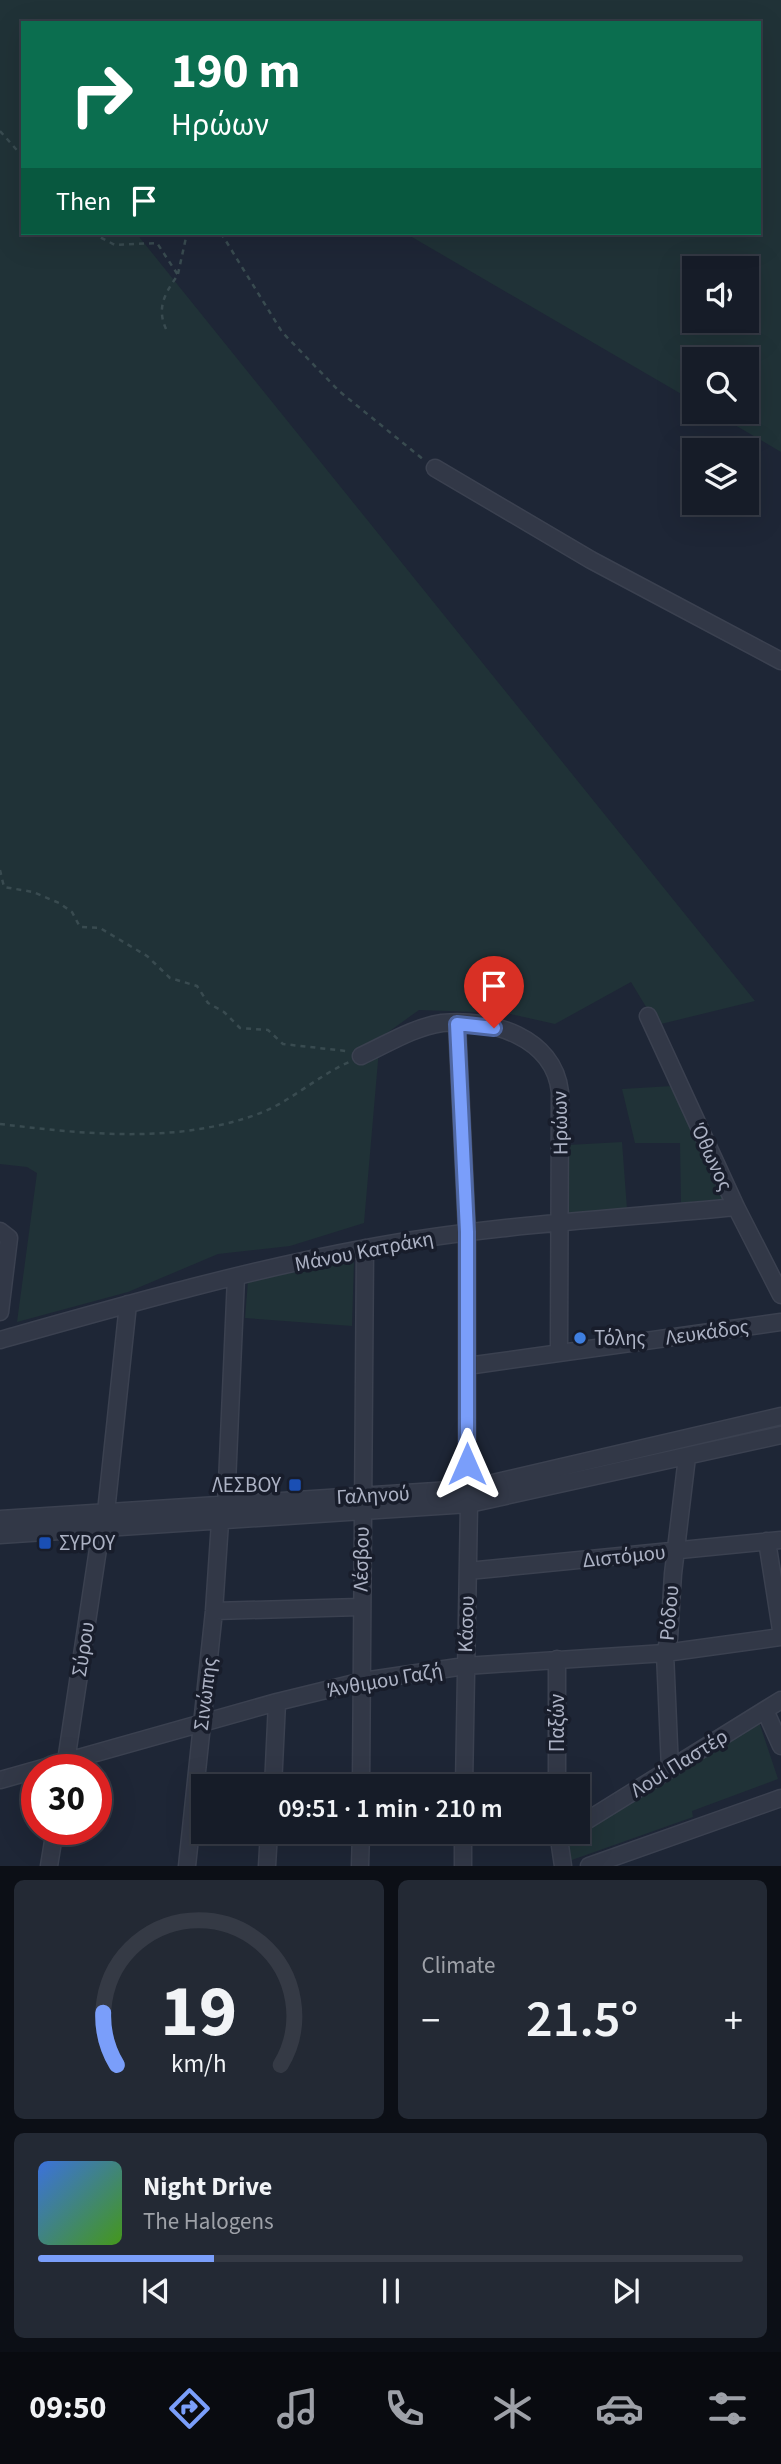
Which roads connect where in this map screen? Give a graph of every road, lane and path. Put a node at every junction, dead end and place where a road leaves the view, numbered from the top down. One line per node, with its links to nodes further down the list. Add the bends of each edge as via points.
1 (0, 131): 2 (path)
2 (21, 155)
3 (96, 235): 6 (path, via 115,245 158,243)
4 (187, 235): 6 (path)
5 (222, 235): 8 (path, via 282,332 339,391)
6 (178, 275): 7 (path, via 164,293 161,318)
7 (167, 331)
8 (435, 468): 9 (street, via 591,560)
9 (781, 662)
10 (0, 870): 13 (path, via 4,887 59,903 72,912 80,927 100,928 147,956 170,978 197,986 208,1003 240,1028 268,1030 283,1044 351,1052)
11 (648, 1016): 15 (street, Όθωνος)
12 (457, 1024): 13 (street, Ηρώων, via 427,1027); 16 (street, Ηρώων, via 510,1031 552,1063 560,1092); 18 (street, Κάσου)
13 (359, 1057): 14 (path, via 257,1115 181,1133 69,1132)
14 (0, 1124)
15 (736, 1207): 16 (street, Μάνου Κατράκη); 21 (street, Όθωνος)
16 (561, 1224): 18 (street, Μάνου Κατράκη); 26 (street, Ηρώων)
17 (0, 1231): 23 (street, via 9,1238)
18 (467, 1232): 19 (street, Μάνου Κατράκη); 27 (street, Κάσου)
19 (365, 1248): 20 (street, Μάνου Κατράκη); 32 (street, Λέσβου)
20 (236, 1277): 22 (street, Μάνου Κατράκη); 33 (street)
21 (781, 1295)
22 (128, 1304): 25 (street, Μάνου Κατράκη); 34 (street)
23 (0, 1312)
24 (781, 1322): 26 (street, Λευκάδος)
25 (0, 1340)
26 (559, 1351): 27 (street, Λευκάδος)
27 (467, 1366): 31 (street, Κάσου)
28 (781, 1416): 31 (street, Γαληνού)
29 (781, 1436): 30 (street, Γαληνού)
30 (687, 1457): 31 (street, Γαληνού); 40 (street, Ρόδου)
31 (468, 1496): 32 (street, Γαληνού); 41 (street, Κάσου)
32 (362, 1503): 33 (street, Γαληνού); 36 (street, Γαληνού); 42 (street, Λέσβου)
33 (226, 1506): 34 (street, Γαληνού)
34 (106, 1512): 35 (street, Γαληνού)
35 (0, 1519)
36 (220, 1522): 37 (street, Γαληνού); 43 (street, Σινώπης)
37 (101, 1529): 38 (street, Γαληνού); 55 (street, Σύρου)
38 (0, 1535)
39 (774, 1541): 40 (street, Διστόμου); 44 (street)
40 (676, 1550): 41 (street, Διστόμου); 46 (street, Ρόδου)
41 (468, 1571): 48 (street, Κάσου)
42 (360, 1607): 43 (street); 49 (street, Λέσβου)
43 (214, 1611): 53 (street, Σινώπης)
44 (781, 1630)
45 (781, 1637): 46 (street, Άνθιμου Γαζή)
46 (665, 1653): 47 (street, Άνθιμου Γαζή); 57 (street, Ρόδου)
47 (557, 1659): 48 (street, Άνθιμου Γαζή); 61 (street, Παξών)
48 (465, 1666): 49 (street, Άνθιμου Γαζή); 60 (street, Κάσου)
49 (363, 1681): 51 (street, Άνθιμου Γαζή); 59 (street, Λέσβου)
50 (781, 1700): 52 (street, Λουί Παστέρ)
51 (277, 1702): 53 (street, Άνθιμου Γαζή); 58 (street)
52 (765, 1710): 54 (street); 57 (street, Λουί Παστέρ)
53 (201, 1723): 56 (street, Άνθιμου Γαζή); 72 (street, Σινώπης)
54 (781, 1743)
55 (68, 1754)
56 (101, 1754)
57 (670, 1769): 65 (street, Λουί Παστέρ)
58 (274, 1774)
59 (361, 1774)
60 (464, 1774)
61 (557, 1774)
62 (21, 1775): 63 (street, Άνθιμου Γαζή)
63 (0, 1780)
64 (781, 1798): 77 (street)
65 (590, 1819)
66 (268, 1844): 73 (street)
67 (361, 1844): 74 (street)
68 (463, 1844): 75 (street)
69 (562, 1844): 76 (street)
70 (52, 1845): 71 (street)
71 (49, 1866)
72 (187, 1866)
73 (267, 1866)
74 (360, 1866)
75 (463, 1866)
76 (563, 1866)
77 (589, 1866)

